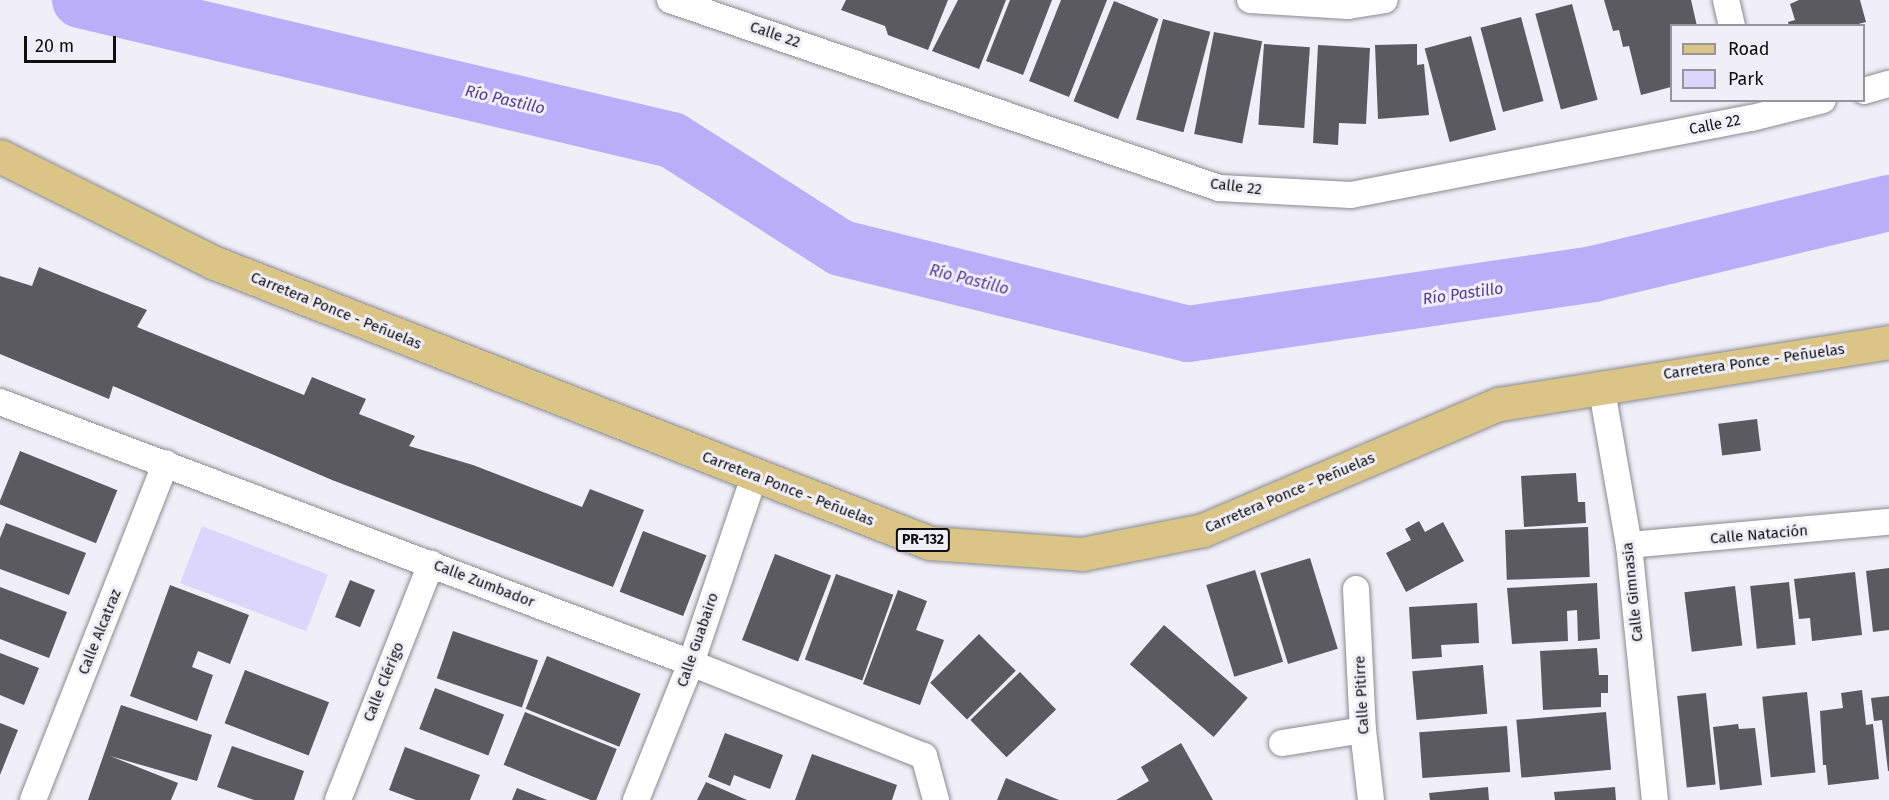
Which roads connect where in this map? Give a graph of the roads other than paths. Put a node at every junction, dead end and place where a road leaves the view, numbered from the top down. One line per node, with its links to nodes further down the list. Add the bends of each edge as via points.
1 (670, 0): 9 (street, Calle 22, via 1219,188 1351,195)
2 (1250, 0): 3 (street, via 1348,6)
3 (1385, 0)
4 (1726, 0): 5 (street)
5 (1732, 24)
6 (1889, 84): 7 (street)
7 (1865, 90)
8 (1807, 102): 9 (street, Calle 22)
9 (1750, 109)
10 (0, 156): 15 (main road, Carretera Ponce - Peñuelas / PR-132, via 215,263)
11 (1889, 342): 12 (main road, Carretera Ponce - Peñuelas / PR-132)
12 (1601, 385): 15 (main road, Carretera Ponce - Peñuelas / PR-132, via 1499,404 1203,530 1082,554 930,543); 17 (street, Calle Gimnasia)
13 (0, 402): 14 (street, Calle Zumbador)
14 (166, 463): 18 (street, Calle Zumbador); 23 (street, Calle Alcatraz)
15 (754, 477): 20 (street, Calle Guabairo)
16 (1889, 522): 17 (street, Calle Natación)
17 (1629, 545): 28 (street, Calle Gimnasia)
18 (431, 564): 20 (street, Calle Zumbador); 24 (street, Calle Clérigo)
19 (1356, 589): 21 (street, Calle Pitirre)
20 (691, 663): 25 (street, Calle Guabairo); 26 (street, Calle Zumbador, via 924,756)
21 (1363, 730): 22 (street); 27 (street, Calle Pitirre)
22 (1282, 743)
23 (33, 800)
24 (338, 800)
25 (636, 800)
26 (936, 800)
27 (1371, 800)
28 (1655, 800)

